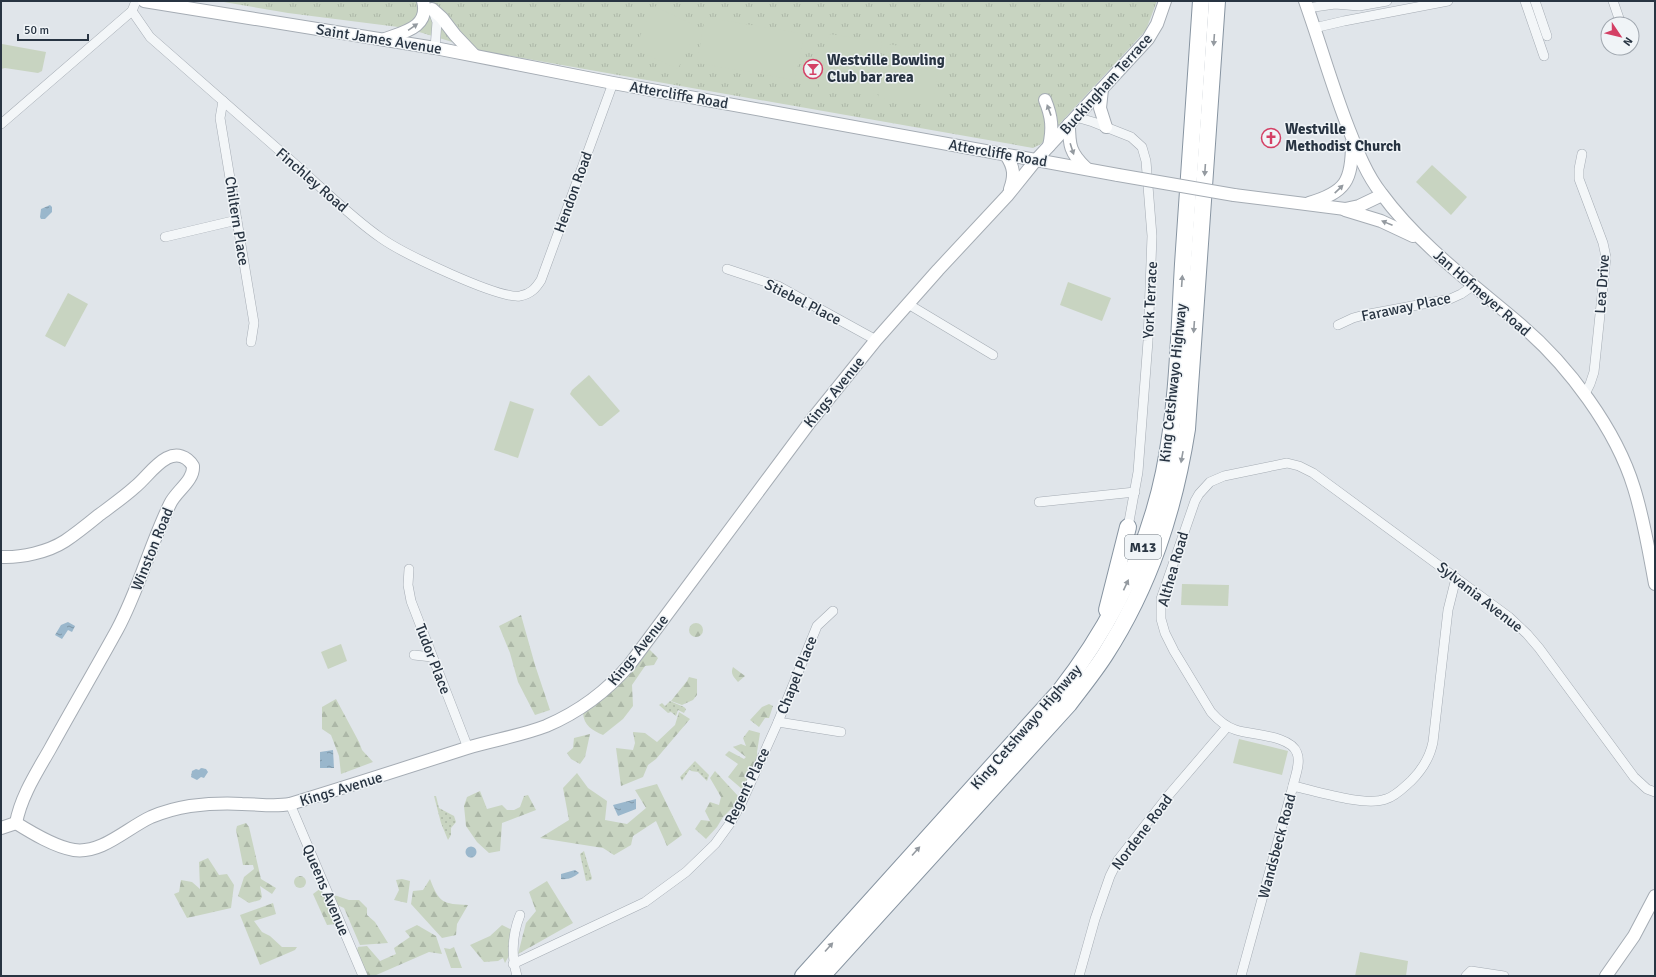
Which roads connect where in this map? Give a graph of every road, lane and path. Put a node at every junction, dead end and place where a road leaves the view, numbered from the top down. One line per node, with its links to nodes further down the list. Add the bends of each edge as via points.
1 (136, 1): 13 (street)
2 (144, 1): 17 (street, Saint James Avenue)
3 (1165, 1): 22 (street, Buckingham Terrace, via 1157,24 1148,39)
4 (1201, 1): 59 (highway, King Cetshwayo Highway / M13, one-way to 4, via 1116,607 1143,546 1155,510 1170,439)
5 (1217, 1): 77 (highway, King Cetshwayo Highway / M13, one-way to 77, via 1187,429 1176,487 1148,575 1104,656 1069,704)
6 (1387, 1): 12 (street, via 1359,6)
7 (1448, 1): 15 (street)
8 (1525, 1): 20 (street)
9 (1535, 1): 16 (street)
10 (1613, 1): 14 (street)
11 (427, 4): 17 (street, one-way to 11, via 413,29 425,14); 18 (street, via 437,22); 19 (street)
12 (1306, 4): 15 (street, Jan Hofmeyer Road)
13 (132, 12): 23 (street, Finchley Road, via 150,37); 26 (street)
14 (1619, 16)
15 (1314, 28): 28 (street, Jan Hofmeyer Road)
16 (1547, 36)
17 (384, 39): 18 (street, Saint James Avenue)
18 (435, 48): 19 (street, Saint James Avenue)
19 (474, 55): 21 (street, Saint James Avenue)
20 (1544, 56)
21 (613, 83): 31 (street, Attercliffe Road); 43 (street, Hendon Road, via 541,280 535,289)
22 (1102, 89): 25 (street, Buckingham Terrace); 27 (street, via 1100,108)
23 (223, 100): 38 (street, Chiltern Place, via 220,118); 43 (street, Finchley Road, via 381,238 404,252 496,292 515,296)
24 (1045, 100): 29 (street, one-way to 24, via 1052,123)
25 (1073, 120): 27 (street, York Terrace); 29 (street, Buckingham Terrace); 33 (street, one-way to 33, via 1071,148 1075,157)
26 (1, 124)
27 (1106, 127): 51 (street, York Terrace, via 1131,137 1142,147 1146,161 1150,210 1152,255 1148,342)
28 (1352, 138): 34 (street, Jan Hofmeyer Road); 36 (street, one-way to 28, via 1330,196 1342,187 1352,162)
29 (1048, 147): 32 (street, Buckingham Terrace)
30 (1582, 154): 49 (street, Lea Drive, via 1579,179 1604,243 1606,257 1594,372)
31 (1006, 155): 32 (street, Attercliffe Road); 35 (street, via 1014,173)
32 (1036, 160): 33 (street, Attercliffe Road); 35 (street, Kings Avenue)
33 (1086, 168): 36 (street, Attercliffe Road, bridge)
34 (1382, 195): 37 (street, Attercliffe Road, via 1359,206); 40 (street, Jan Hofmeyer Road)
35 (1007, 196): 44 (street, Kings Avenue)
36 (1304, 205): 37 (street, Attercliffe Road)
37 (1337, 208): 40 (street, one-way to 37, via 1381,221)
38 (237, 220): 39 (street); 47 (street, Chiltern Place, via 254,323)
39 (165, 237)
40 (1422, 240): 42 (street, Jan Hofmeyer Road)
41 (727, 269): 46 (street, Stiebel Place, via 778,286)
42 (1474, 285): 45 (street, Faraway Place, via 1450,299 1364,315); 49 (street, Jan Hofmeyer Road, via 1537,340)
43 (526, 295)
44 (908, 304): 46 (street, Kings Avenue); 48 (street)
45 (1338, 325)
46 (876, 340): 65 (street, Kings Avenue, via 810,422 616,680 585,705 550,724)
47 (251, 342)
48 (993, 354)
49 (1584, 394): 57 (street, Jan Hofmeyer Road, via 1614,441 1634,487)
50 (1305, 468): 56 (street, Sylvania Avenue); 63 (street, Althea Road, via 1294,464 1280,464 1224,476 1207,484 1195,501 1161,599 1161,619 1165,634 1211,712)
51 (1135, 492): 52 (street); 53 (street, York Terrace)
52 (1039, 502)
53 (1128, 527): 59 (highway)
54 (1, 557): 69 (street, Winston Road, via 14,558 64,542 136,487 167,458 182,456 187,458 192,466 192,475 171,503 118,629 37,772 18,811)
55 (409, 569): 61 (street, Tudor Place, via 408,594)
56 (1456, 578): 66 (street, Wandsbeck Road, via 1448,610 1433,742 1428,759 1422,768 1394,795 1378,801 1360,801); 67 (street, Sylvania Avenue, via 1509,617 1527,634 1634,777)
57 (1655, 584)
58 (833, 611): 62 (street, Chapel Place, via 817,626)
59 (1101, 632): 76 (highway, King Cetshwayo Highway / M13, one-way to 59, via 1060,691)
60 (414, 655): 61 (street)
61 (432, 657): 65 (street, Tudor Place)
62 (778, 722): 64 (street); 73 (street, Regent Place, via 738,811 723,834 700,860 645,902)
63 (1227, 727): 66 (street, Althea Road, via 1279,739 1295,749 1298,759); 78 (street, Nordene Road, via 1118,860 1110,876)
64 (841, 732)
65 (468, 748): 68 (street, Kings Avenue)
66 (1293, 786): 79 (street, Wandsbeck Road)
67 (1655, 792)
68 (290, 804): 69 (street, Kings Avenue, via 189,806 152,817 108,842 81,850 59,845 30,832); 74 (street, Queens Avenue)
69 (16, 822): 70 (street)
70 (1, 828)
71 (1655, 896): 82 (street, via 1634,936)
72 (520, 915): 73 (street, via 514,935)
73 (513, 964): 75 (street)
74 (362, 976)
75 (517, 976)
76 (803, 976)
77 (822, 976)
78 (1079, 976)
79 (1241, 976)
80 (1466, 976): 81 (street, via 1471,971)
81 (1504, 976)
82 (1606, 976)

